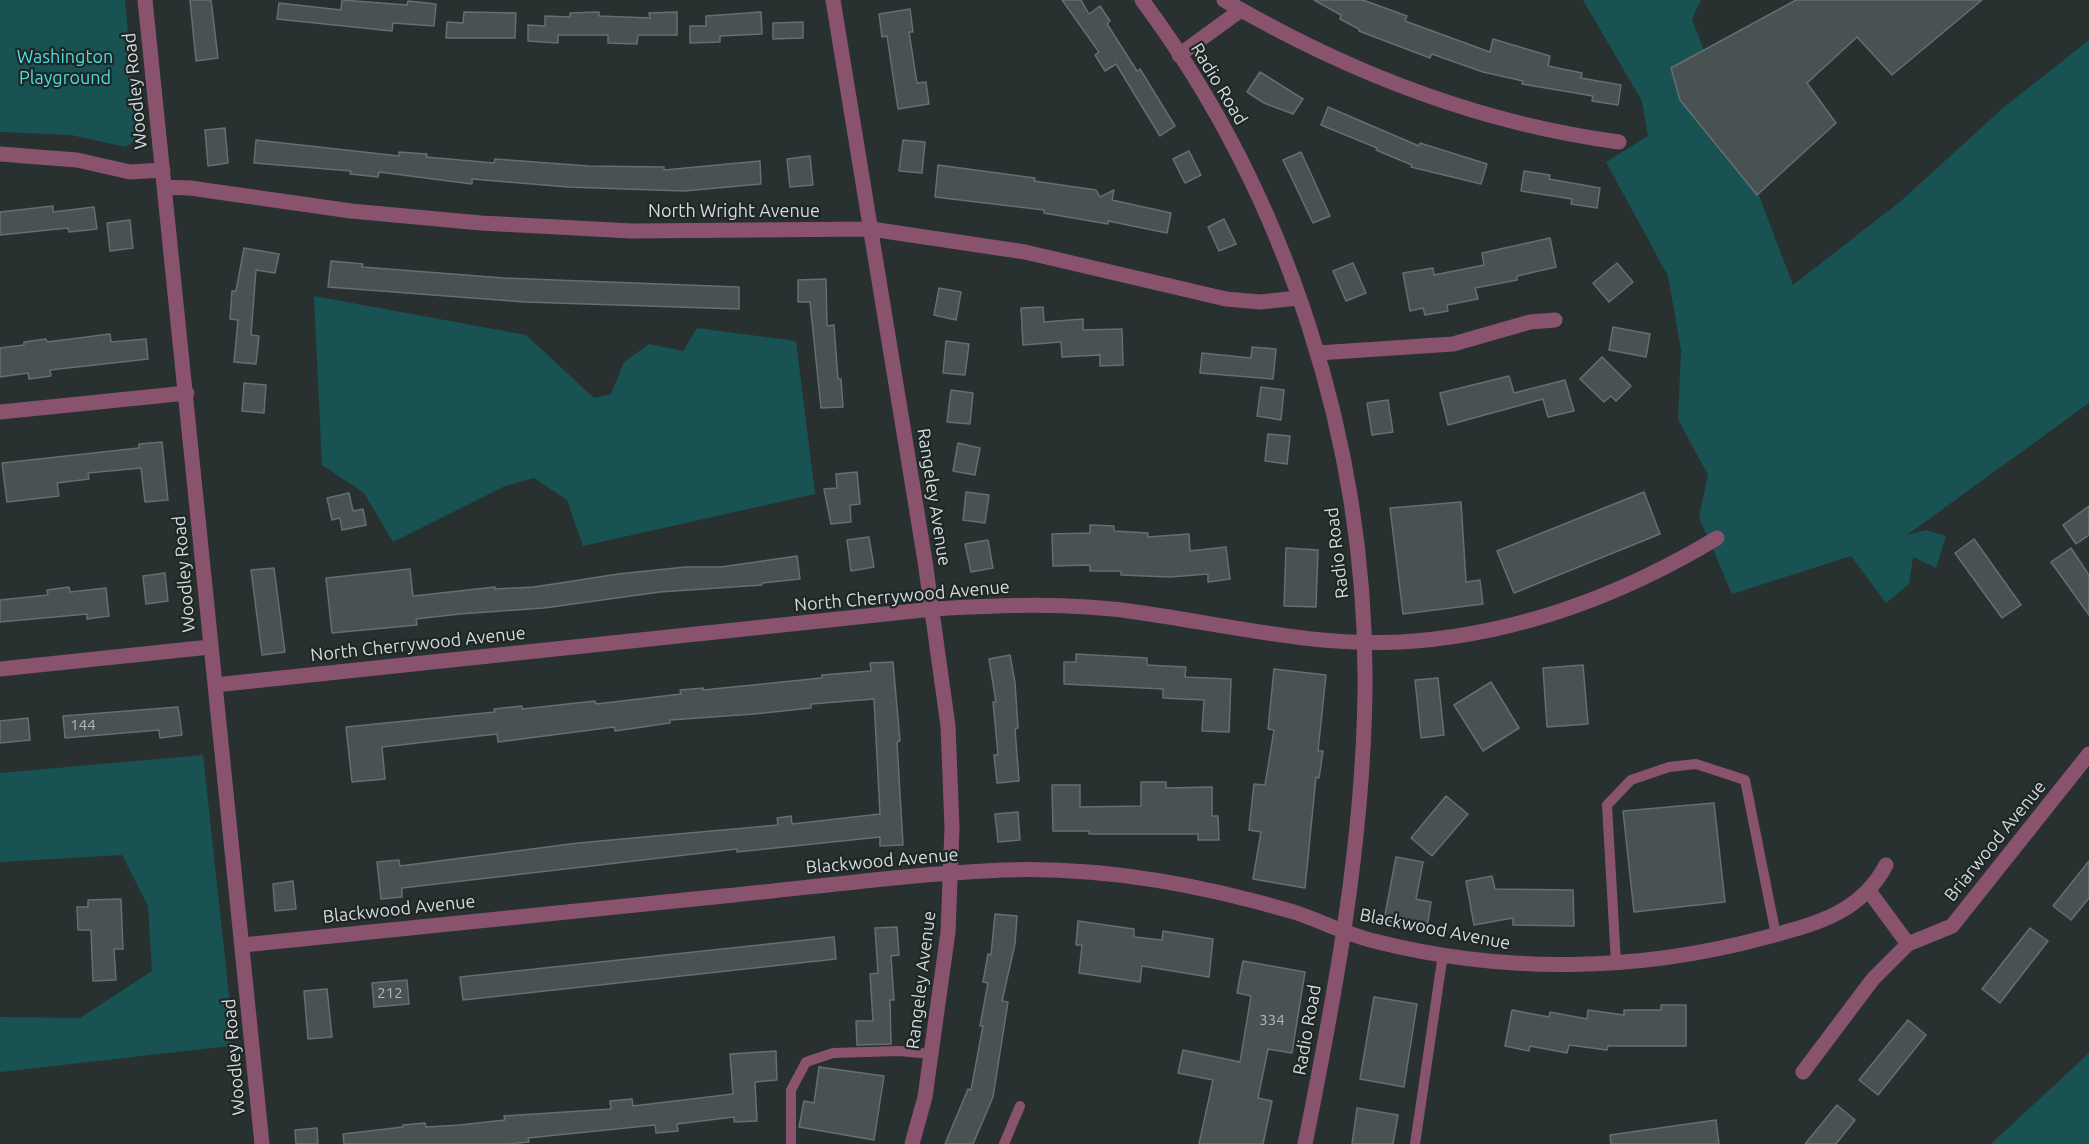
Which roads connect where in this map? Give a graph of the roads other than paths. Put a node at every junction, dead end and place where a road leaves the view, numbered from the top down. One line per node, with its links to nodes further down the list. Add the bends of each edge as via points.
1 (145, 0): 9 (street, Woodley Road)
2 (833, 0): 11 (street, Rangeley Avenue)
3 (1142, 0): 6 (street, Radio Road)
4 (1224, 0): 5 (street)
5 (1241, 10): 6 (street); 7 (street, via 1330,57 1410,91 1504,120)
6 (1179, 55): 12 (street, Radio Road, via 1240,159 1277,239)
7 (1618, 142)
8 (0, 154): 9 (street, via 77,160 130,171)
9 (163, 170): 10 (street, Woodley Road)
10 (164, 187): 11 (street, North Wright Avenue, via 481,224 632,231); 15 (street, Woodley Road)
11 (871, 229): 12 (street, North Wright Avenue, via 1025,252 1226,299 1260,302); 18 (street, Rangeley Avenue)
12 (1298, 298): 14 (street, Radio Road)
13 (1555, 320): 14 (street, via 1530,322 1453,344)
14 (1318, 353): 19 (street, Radio Road, via 1355,530)
15 (187, 393): 16 (street); 20 (street, Woodley Road)
16 (0, 412)
17 (1717, 538): 19 (street, North Cherrywood Avenue, via 1654,574 1564,612 1455,636)
18 (933, 609): 19 (street, North Cherrywood Avenue, via 1066,605 1295,637); 22 (street, North Cherrywood Avenue); 25 (street, Rangeley Avenue, via 948,726)
19 (1364, 642): 27 (street, Radio Road, via 1361,787)
20 (210, 647): 21 (street); 22 (street, Woodley Road)
21 (0, 669)
22 (215, 685): 30 (street, Woodley Road)
23 (2089, 754): 29 (street, Briarwood Avenue, via 1952,926)
24 (1886, 865): 26 (street, Blackwood Avenue)
25 (951, 874): 27 (street, Blackwood Avenue, via 1063,870 1181,883 1301,914); 30 (street, Blackwood Avenue); 33 (street, Rangeley Avenue, via 948,932)
26 (1869, 891): 28 (street, Blackwood Avenue, via 1838,914); 29 (street)
27 (1344, 931): 31 (street, Blackwood Avenue); 40 (street, Radio Road)
28 (1776, 934): 32 (street, Blackwood Avenue, via 1728,948); 32 (lane, via 1745,780 1696,764 1669,767 1631,780 1607,805)
29 (1908, 944): 34 (street, Briarwood Avenue, via 1873,979)
30 (243, 945): 36 (street, Woodley Road)
31 (1443, 954): 32 (street, Blackwood Avenue, via 1517,964); 41 (lane)
32 (1616, 963)
33 (932, 1054): 37 (lane, via 833,1053 806,1062 791,1090); 38 (street, Rangeley Avenue)
34 (1803, 1072)
35 (1020, 1106): 39 (lane)
36 (262, 1144)
37 (791, 1144)
38 (912, 1144)
39 (1004, 1144)
40 (1305, 1144)
41 (1414, 1144)

